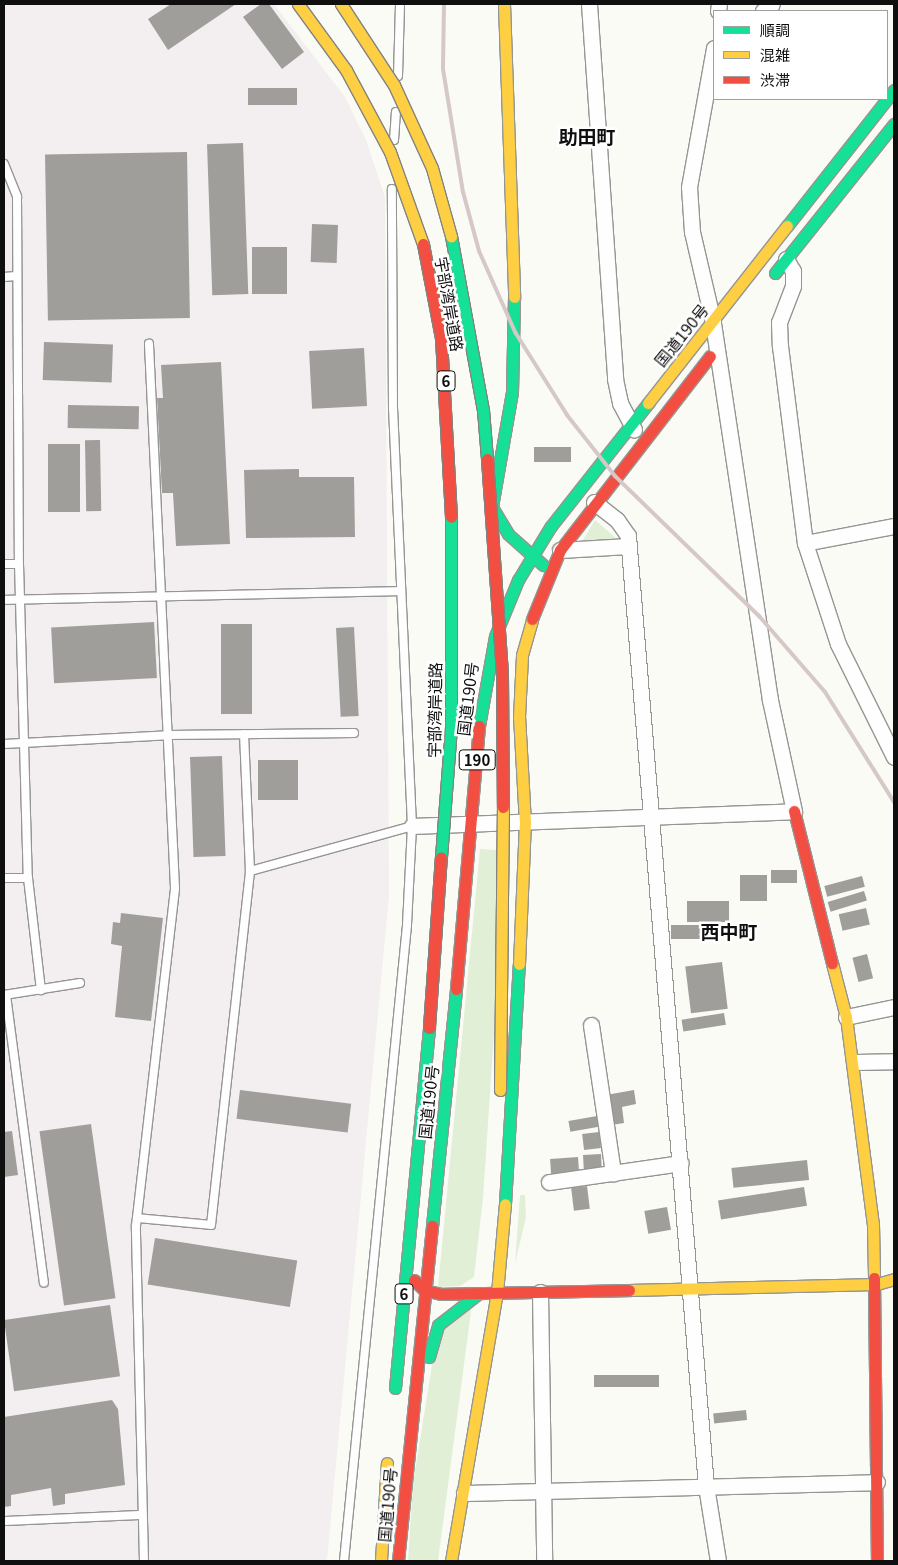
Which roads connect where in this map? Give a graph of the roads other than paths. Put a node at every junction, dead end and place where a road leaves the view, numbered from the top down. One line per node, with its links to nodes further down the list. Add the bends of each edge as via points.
1 (298, 4): 61 (main road, 宇部湾岸道路 / 6, bridge, via 346,70 390,152 421,236 436,299 445,378 451,488 449,792)
2 (341, 4): 57 (main road, 宇部湾岸道路 / 6, bridge, via 380,60 421,139 459,264 491,479 504,796 500,1090)
3 (400, 4): 30 (lane, via 392,162)
4 (504, 4): 26 (main road, via 515,332 512,392 492,507 508,534)
5 (589, 4): 19 (street, via 616,379)
6 (713, 57): 15 (street, via 689,187 692,232)
7 (886, 100): 8 (main road, 国道190号 / 190)
8 (869, 122): 9 (street); 15 (main road, 国道190号 / 190)
9 (891, 136): 11 (main road)
10 (4, 164): 12 (lane, via 17,197)
11 (786, 259): 14 (main road); 23 (street, via 793,271 793,286 779,322 780,346)
12 (16, 276): 13 (lane); 28 (lane)
13 (4, 277)
14 (769, 281)
15 (713, 322): 18 (street); 19 (main road, 国道190号 / 190)
16 (728, 332): 18 (main road)
17 (150, 344): 31 (lane)
18 (716, 347): 20 (main road); 40 (street, via 770,700)
19 (629, 425): 20 (street); 26 (main road, 国道190号 / 190)
20 (645, 438): 21 (main road)
21 (594, 502): 24 (street, via 617,520); 25 (main road)
22 (894, 526): 23 (street)
23 (805, 543): 39 (street, via 838,644)
24 (629, 546): 25 (street); 41 (street)
25 (560, 550): 29 (main road)
26 (531, 557): 29 (main road); 42 (main road, 国道190号 / 190, via 507,605 487,663)
27 (4, 564): 28 (lane)
28 (19, 564): 33 (lane)
29 (549, 569): 43 (main road, via 530,620 519,685)
30 (400, 591): 31 (lane); 44 (lane)
31 (160, 597): 33 (lane); 36 (lane)
32 (4, 600): 33 (lane)
33 (20, 600): 37 (lane)
34 (354, 733): 35 (lane)
35 (244, 734): 36 (lane); 45 (lane)
36 (168, 735): 37 (lane); 60 (lane, via 175,888)
37 (28, 743): 38 (lane); 47 (lane)
38 (4, 744)
39 (894, 757)
40 (794, 811): 41 (street); 52 (main road)
41 (653, 817): 43 (street); 56 (street)
42 (473, 823): 43 (street); 44 (street); 67 (main road, 国道190号 / 190)
43 (525, 823): 69 (main road, via 512,1138)
44 (412, 826): 45 (lane); 82 (lane, via 407,925)
45 (250, 871): 60 (lane, via 211,1225)
46 (4, 878): 47 (lane)
47 (28, 878): 49 (lane)
48 (80, 983): 49 (lane)
49 (41, 990): 50 (lane)
50 (5, 995): 63 (lane)
51 (894, 1007): 52 (street)
52 (846, 1017): 55 (main road)
53 (591, 1026): 58 (street)
54 (894, 1061): 55 (street)
55 (855, 1062): 64 (main road)
56 (681, 1164): 58 (street); 65 (street)
57 (493, 1166)
58 (613, 1173): 59 (street)
59 (549, 1182)
60 (137, 1218): 79 (lane)
61 (408, 1256): 67 (main road, via 411,1275); 71 (main road, 6)
62 (894, 1280): 64 (main road)
63 (44, 1282)
64 (877, 1284): 65 (main road); 75 (main road)
65 (692, 1288): 68 (main road); 76 (street)
66 (479, 1289): 67 (main road); 69 (main road); 70 (main road); 74 (main road, via 449,1313 433,1335)
67 (424, 1290): 74 (main road, 国道190号 / 190)
68 (540, 1292): 69 (main road); 78 (street)
69 (497, 1293): 77 (main road)
70 (476, 1313)
71 (394, 1401)
72 (463, 1409): 85 (main road)
73 (389, 1449): 83 (main road)
74 (404, 1481): 84 (main road, 国道190号 / 190)
75 (877, 1482): 76 (street); 88 (main road)
76 (706, 1486): 78 (street); 87 (street)
77 (464, 1493): 78 (street); 85 (main road)
78 (546, 1494): 86 (street)
79 (141, 1515): 80 (lane); 81 (lane)
80 (4, 1521)
81 (144, 1561)
82 (344, 1561)
83 (381, 1561)
84 (398, 1561)
85 (449, 1561)
86 (544, 1561)
87 (718, 1561)
88 (877, 1561)

